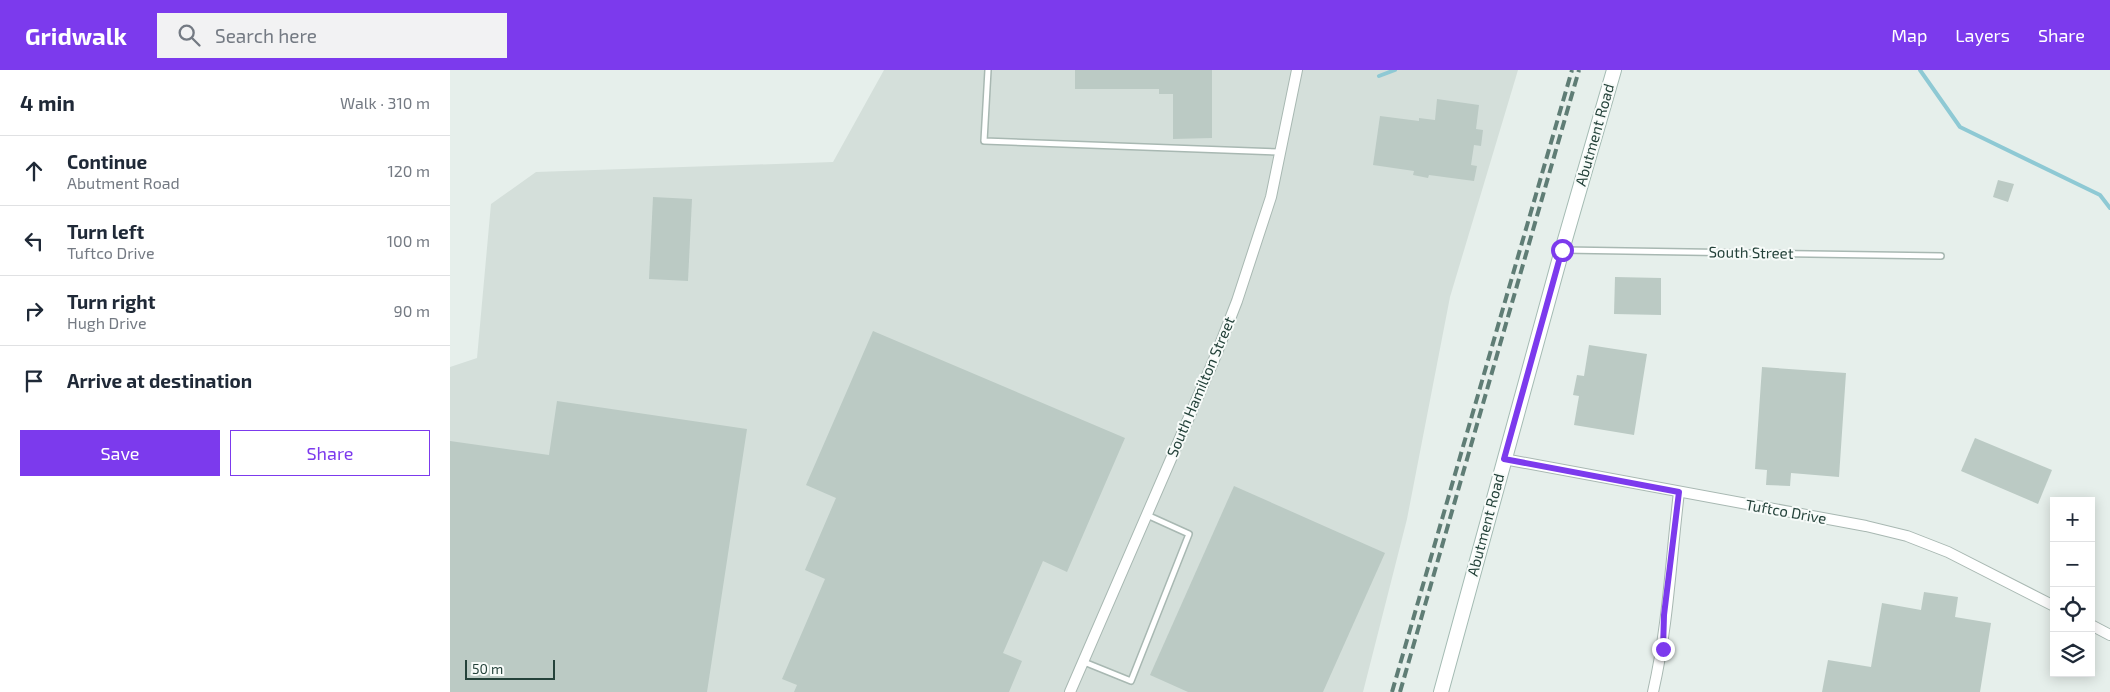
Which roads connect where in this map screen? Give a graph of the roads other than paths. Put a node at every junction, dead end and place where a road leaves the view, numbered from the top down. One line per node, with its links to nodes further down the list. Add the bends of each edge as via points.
1 (988, 70): 4 (lane, via 984,141)
2 (1296, 70): 4 (street, South Hamilton Street)
3 (1614, 70): 5 (main road, Abutment Road)
4 (1280, 152): 9 (street, South Hamilton Street, via 1271,197 1237,301)
5 (1562, 250): 6 (lane, South Street); 7 (main road, Abutment Road)
6 (1941, 256)
7 (1504, 459): 8 (street, Tuftco Drive); 15 (main road, Abutment Road)
8 (1679, 492): 10 (street, Tuftco Drive, via 1907,536 1948,552); 16 (street, via 1663,649)
9 (1147, 515): 13 (street, South Hamilton Street); 13 (lane, via 1189,534 1132,681)
10 (2050, 604)
11 (2095, 627): 12 (street)
12 (2110, 635)
13 (1083, 662): 14 (street, South Hamilton Street)
14 (1070, 692)
15 (1441, 692)
16 (1653, 692)

